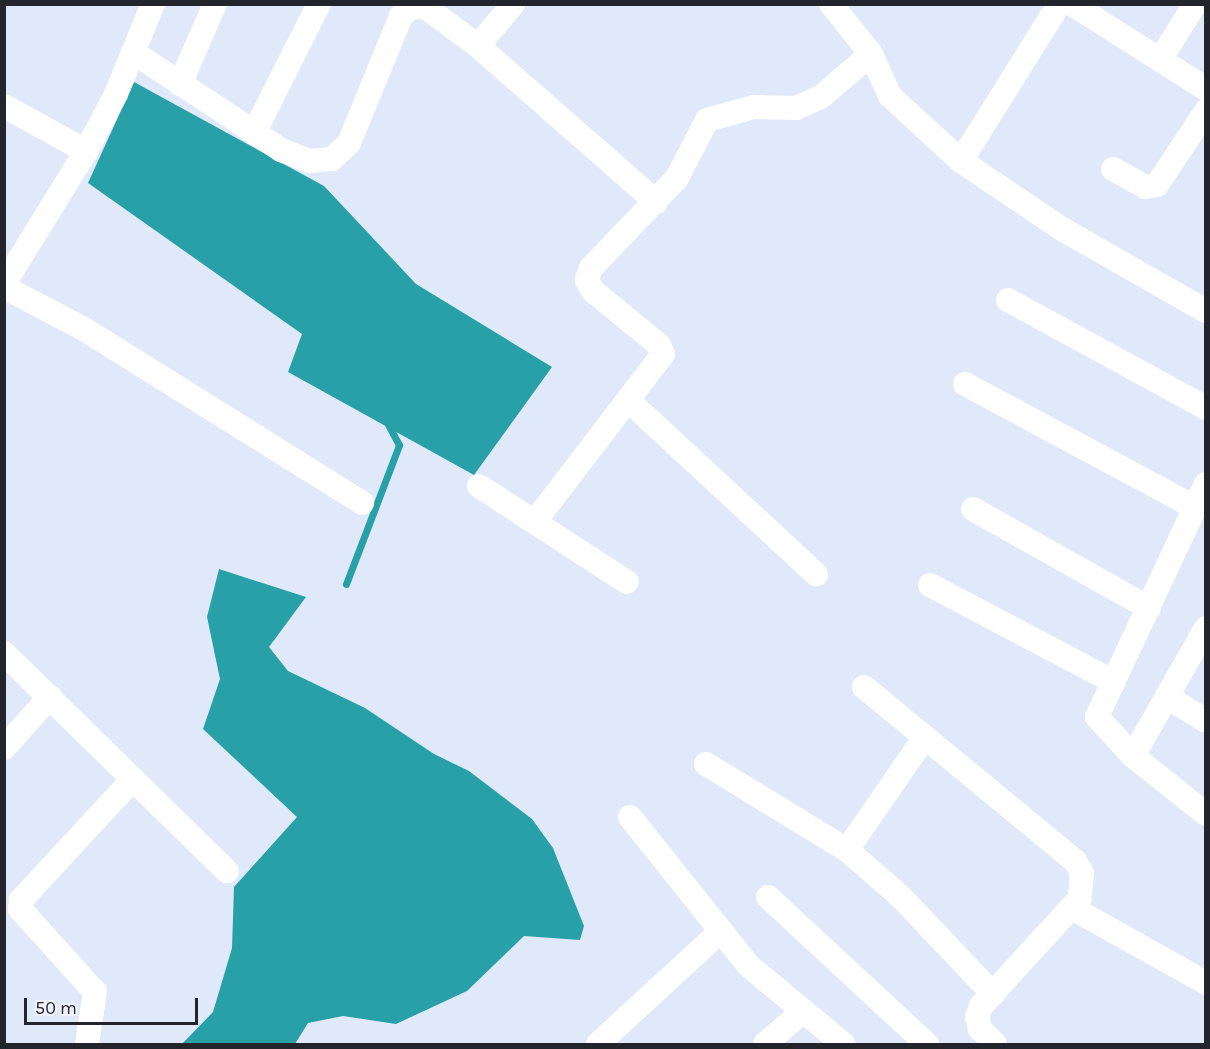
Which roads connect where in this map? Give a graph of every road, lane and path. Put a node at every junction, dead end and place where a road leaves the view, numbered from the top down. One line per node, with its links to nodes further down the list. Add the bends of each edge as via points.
1 (153, 4): 10 (street)
2 (215, 4): 13 (street)
3 (319, 4): 17 (street)
4 (513, 4): 9 (street)
5 (831, 4): 11 (street)
6 (1059, 4): 19 (street)
7 (1072, 4): 12 (street)
8 (1195, 4): 12 (street)
9 (478, 46): 17 (street, via 435,11 424,6 410,8 401,16 350,143 332,159 309,161); 21 (street)
10 (133, 52): 13 (street); 18 (street)
11 (871, 54): 19 (street, via 890,96); 21 (street, via 821,97 796,108 754,107 707,120 677,178)
12 (1160, 60): 14 (street)
13 (180, 84): 17 (street)
14 (1206, 89)
15 (4, 106): 18 (street)
16 (1206, 111): 20 (street, via 1157,185 1144,187)
17 (254, 133)
18 (86, 151): 22 (street)
19 (961, 161): 24 (street, via 1062,229)
20 (1113, 169)
21 (656, 202): 26 (street, via 591,268 587,280 593,291 660,345 663,354)
22 (6, 277): 30 (street)
23 (1008, 300): 27 (street)
24 (1206, 311)
25 (965, 384): 31 (street)
26 (630, 401): 33 (street); 34 (street)
27 (1206, 408)
28 (1206, 484): 31 (street)
29 (479, 486): 33 (street)
30 (363, 503)
31 (1194, 507): 37 (street)
32 (973, 509): 37 (street)
33 (536, 520): 35 (street)
34 (816, 574)
35 (627, 582)
36 (930, 585): 40 (street)
37 (1149, 609): 40 (street)
38 (1206, 628): 43 (street)
39 (4, 653): 42 (street)
40 (1114, 682): 47 (street, via 1097,717)
41 (864, 687): 45 (street)
42 (50, 697): 46 (street); 49 (street)
43 (1167, 697): 44 (street); 47 (street)
44 (1206, 721)
45 (925, 737): 52 (street); 55 (street, via 1075,861 1084,887)
46 (4, 748)
47 (1133, 756): 50 (street)
48 (706, 764): 52 (street)
49 (133, 779): 53 (street); 60 (street, via 21,900 20,909 95,992)
50 (1206, 814)
51 (630, 817): 56 (street)
52 (847, 850): 58 (street, via 900,896)
53 (227, 871)
54 (768, 897): 64 (street)
55 (1072, 908): 57 (street); 58 (street)
56 (721, 931): 59 (street, via 748,965); 61 (street)
57 (1206, 982)
58 (993, 994): 65 (street, via 977,1017 980,1029)
59 (802, 1011): 62 (street); 63 (street)
60 (87, 1044)
61 (598, 1044)
62 (765, 1044)
63 (843, 1044)
64 (927, 1044)
65 (995, 1044)

